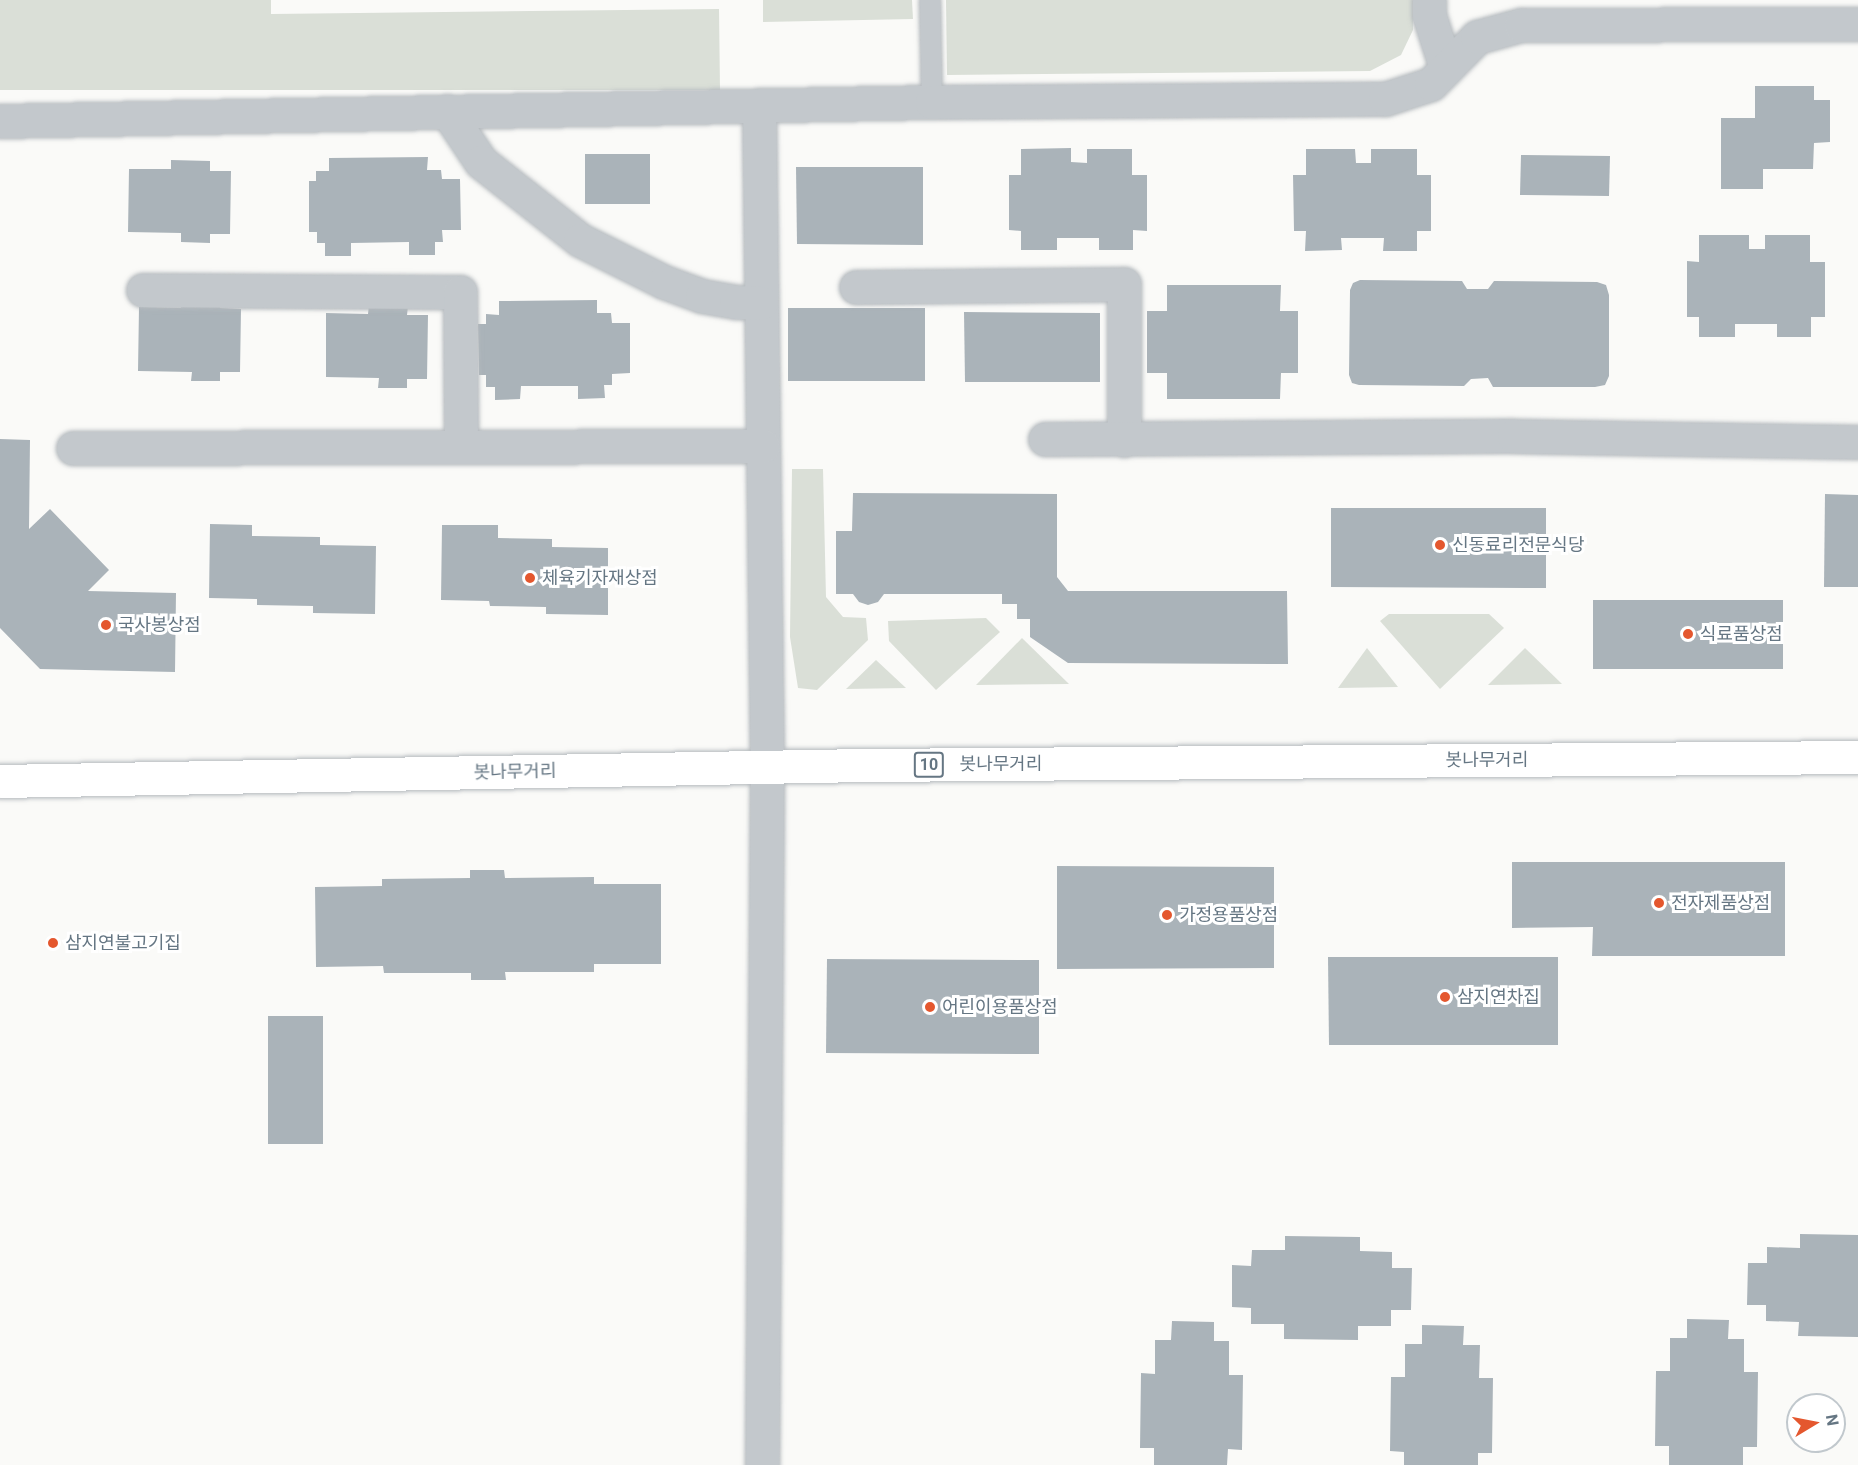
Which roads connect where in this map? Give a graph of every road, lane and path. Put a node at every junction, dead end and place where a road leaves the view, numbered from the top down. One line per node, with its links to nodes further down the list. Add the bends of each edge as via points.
1 (930, 0): 5 (lane)
2 (1429, 0): 4 (street, via 1429,15)
3 (1858, 24): 4 (street, via 1521,25 1477,37)
4 (1446, 68): 5 (street, via 1431,84 1385,99)
5 (932, 102): 6 (street)
6 (759, 105): 7 (street); 11 (street)
7 (447, 111): 8 (street); 11 (street, via 481,162 580,240 664,282 736,302)
8 (0, 120)
9 (856, 287): 13 (street, via 1125,284)
10 (143, 290): 16 (street, via 460,292)
11 (761, 303): 15 (street)
12 (1045, 439): 13 (street)
13 (1124, 440): 14 (street, via 1514,436)
14 (1858, 442)
15 (763, 446): 16 (street); 19 (street)
16 (461, 447): 17 (street)
17 (73, 448)
18 (1858, 757): 19 (main road, 봇나무거리 / 10)
19 (767, 769): 20 (main road, 봇나무거리 / 10); 21 (street)
20 (0, 781)
21 (762, 1465)

